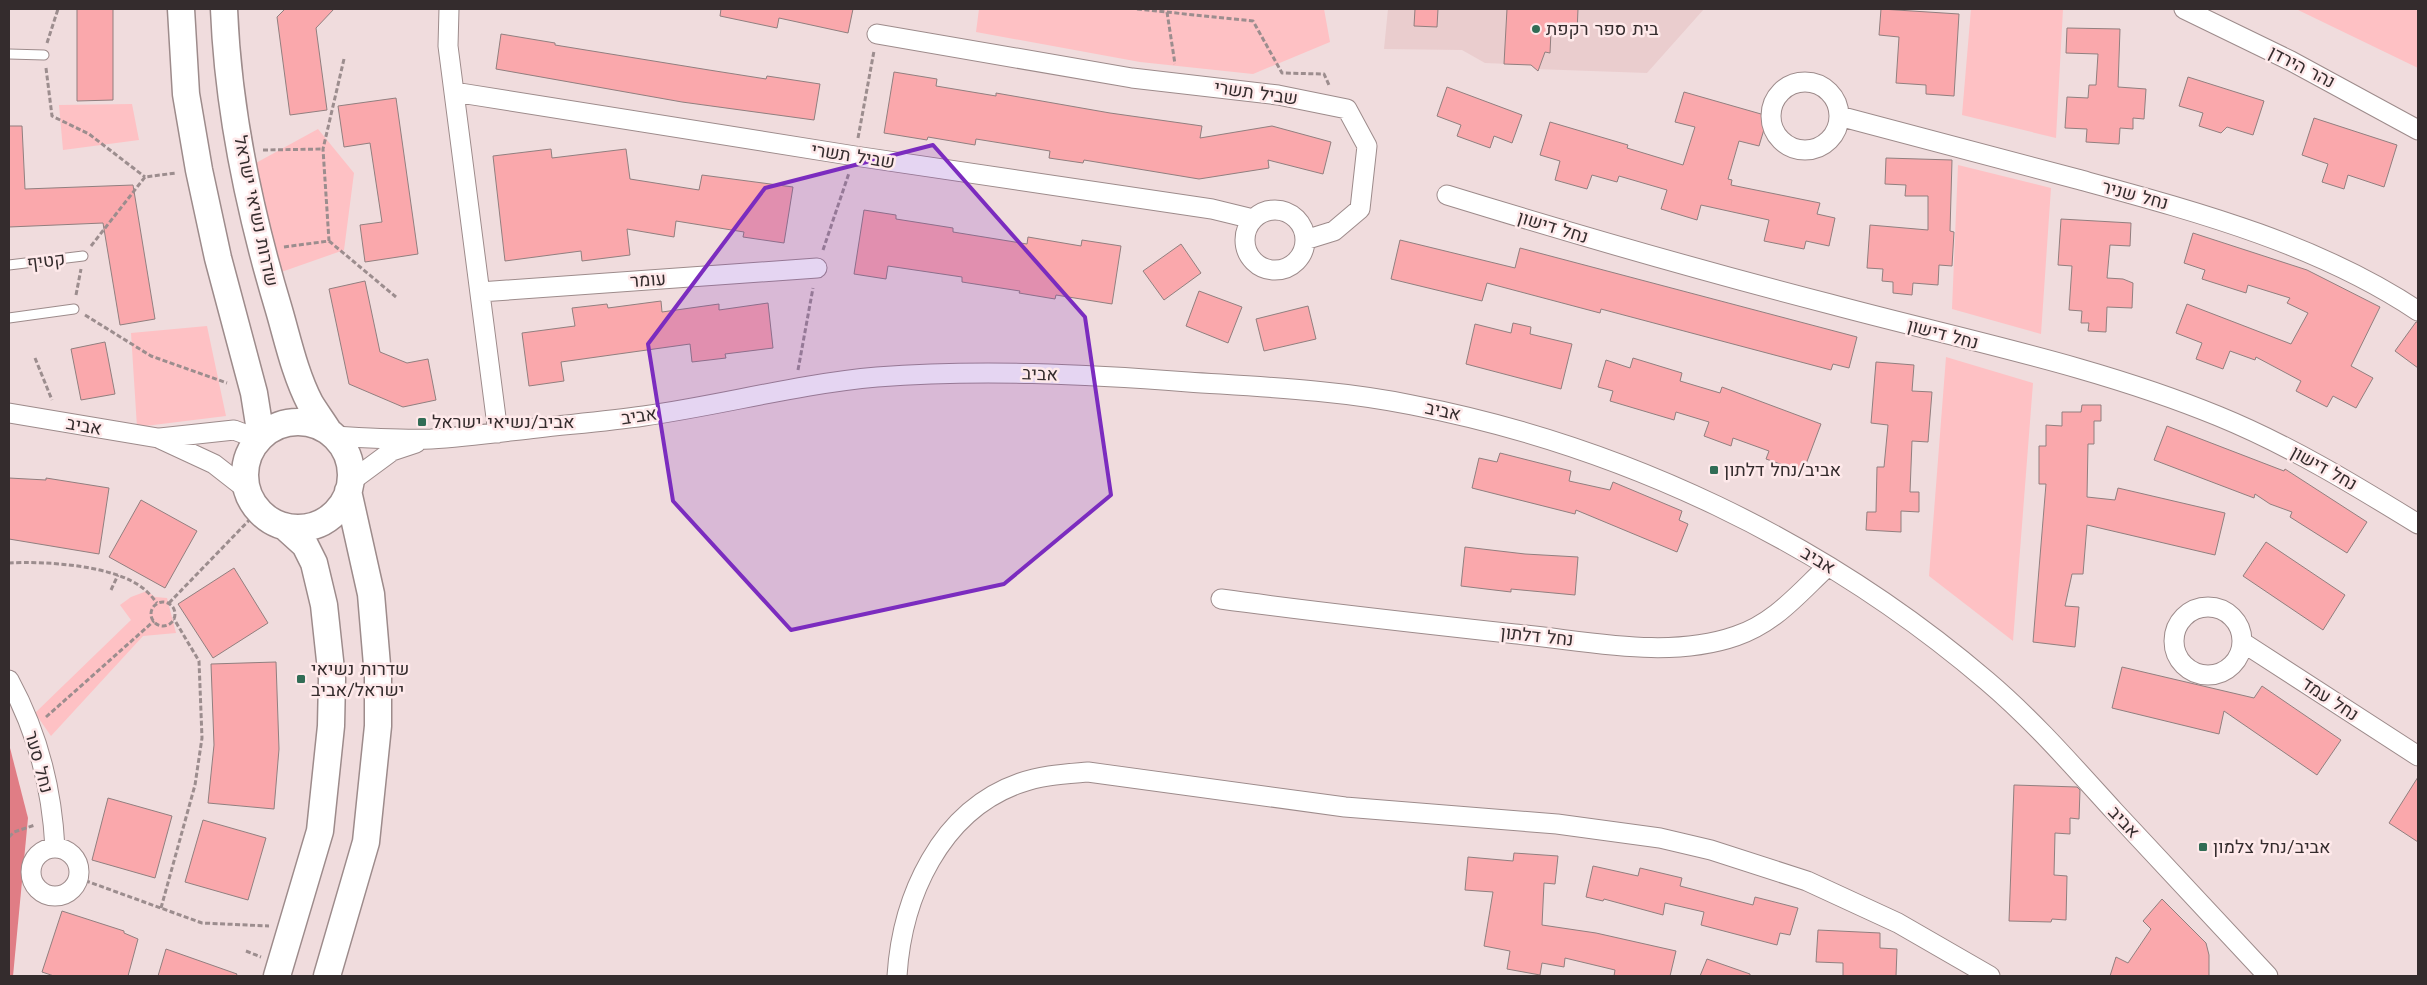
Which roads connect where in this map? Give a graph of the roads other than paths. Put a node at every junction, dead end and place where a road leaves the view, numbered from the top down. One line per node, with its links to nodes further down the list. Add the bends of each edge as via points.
1 (181, 9): 25 (street, via 186,94 199,170 218,258 254,393)
2 (224, 9): 23 (street, שדרות נשיאי ישראל, via 225,41 241,151 261,251 299,377 310,403)
3 (449, 9): 8 (street, via 448,46)
4 (2184, 9): 10 (street, נהר הירדן, via 2291,61)
5 (877, 34): 13 (street, שביל תשרי, via 1132,78 1278,95 1347,109 1367,146 1360,209 1334,231)
6 (9, 54): 7 (lane)
7 (44, 55)
8 (454, 92): 12 (street, שביל תשרי, via 845,155 1212,209); 17 (street)
9 (1838, 116): 19 (street, נחל שניר, via 2217,219 2320,259 2384,290)
10 (2418, 130)
11 (1447, 195): 29 (street, נחל דישון, via 1701,270 2145,389 2216,415 2285,446)
12 (1253, 219): 13 (street, via 1261,213 1281,210 1298,221); 13 (street, via 1245,237 1246,246 1249,255 1264,268 1273,270 1292,264 1303,249)
13 (1305, 240)
14 (83, 256): 15 (lane, קטיף)
15 (9, 266)
16 (817, 268): 17 (street, עומר)
17 (480, 292): 22 (street)
18 (74, 309): 20 (lane)
19 (2418, 311)
20 (9, 318)
21 (9, 413): 24 (street, אביב)
22 (498, 433): 26 (street, אביב); 31 (street, אביב, via 646,416 794,388 883,377 1028,374 1330,394 1406,404 1501,425 1561,443 1639,471 1715,504)
23 (332, 434): 25 (street, via 315,424 300,422 284,423); 26 (street, אביב); 27 (street, via 345,452 350,466)
24 (158, 438): 25 (street, אביב, via 234,430); 28 (street, אביב, via 214,464)
25 (259, 438): 28 (street, via 247,458 245,478)
26 (429, 439): 27 (street, אביב, via 392,451)
27 (349, 486): 30 (street, via 341,505 330,517 316,525); 38 (street, via 371,594 378,677 378,726 366,842)
28 (252, 500): 30 (street, via 270,520)
29 (2418, 524)
30 (284, 526): 37 (street, via 305,545 314,563 324,605 332,679 331,726 320,831)
31 (1828, 566): 32 (street, נחל דלתון, via 1788,606 1756,628 1712,642 1686,646 1638,646 1523,635); 41 (street, אביב, via 1928,633 1990,684 2047,738)
32 (1221, 599)
33 (2242, 642): 35 (street, נחל עמד)
34 (9, 680): 36 (street, נחל סער, via 43,762 54,819)
35 (2418, 756)
36 (55, 848): 36 (street, via 66,851 78,865 78,878 72,890 58,896 47,895 35,886 31,872 34,861 44,851)
37 (276, 976)
38 (327, 976)
39 (897, 976): 40 (street, via 904,926 914,894 927,864 966,815 1020,783 1052,775 1088,772 1345,807 1557,824 1660,838 1710,850 1806,881 1898,923)
40 (1990, 976)
41 (2268, 976)

